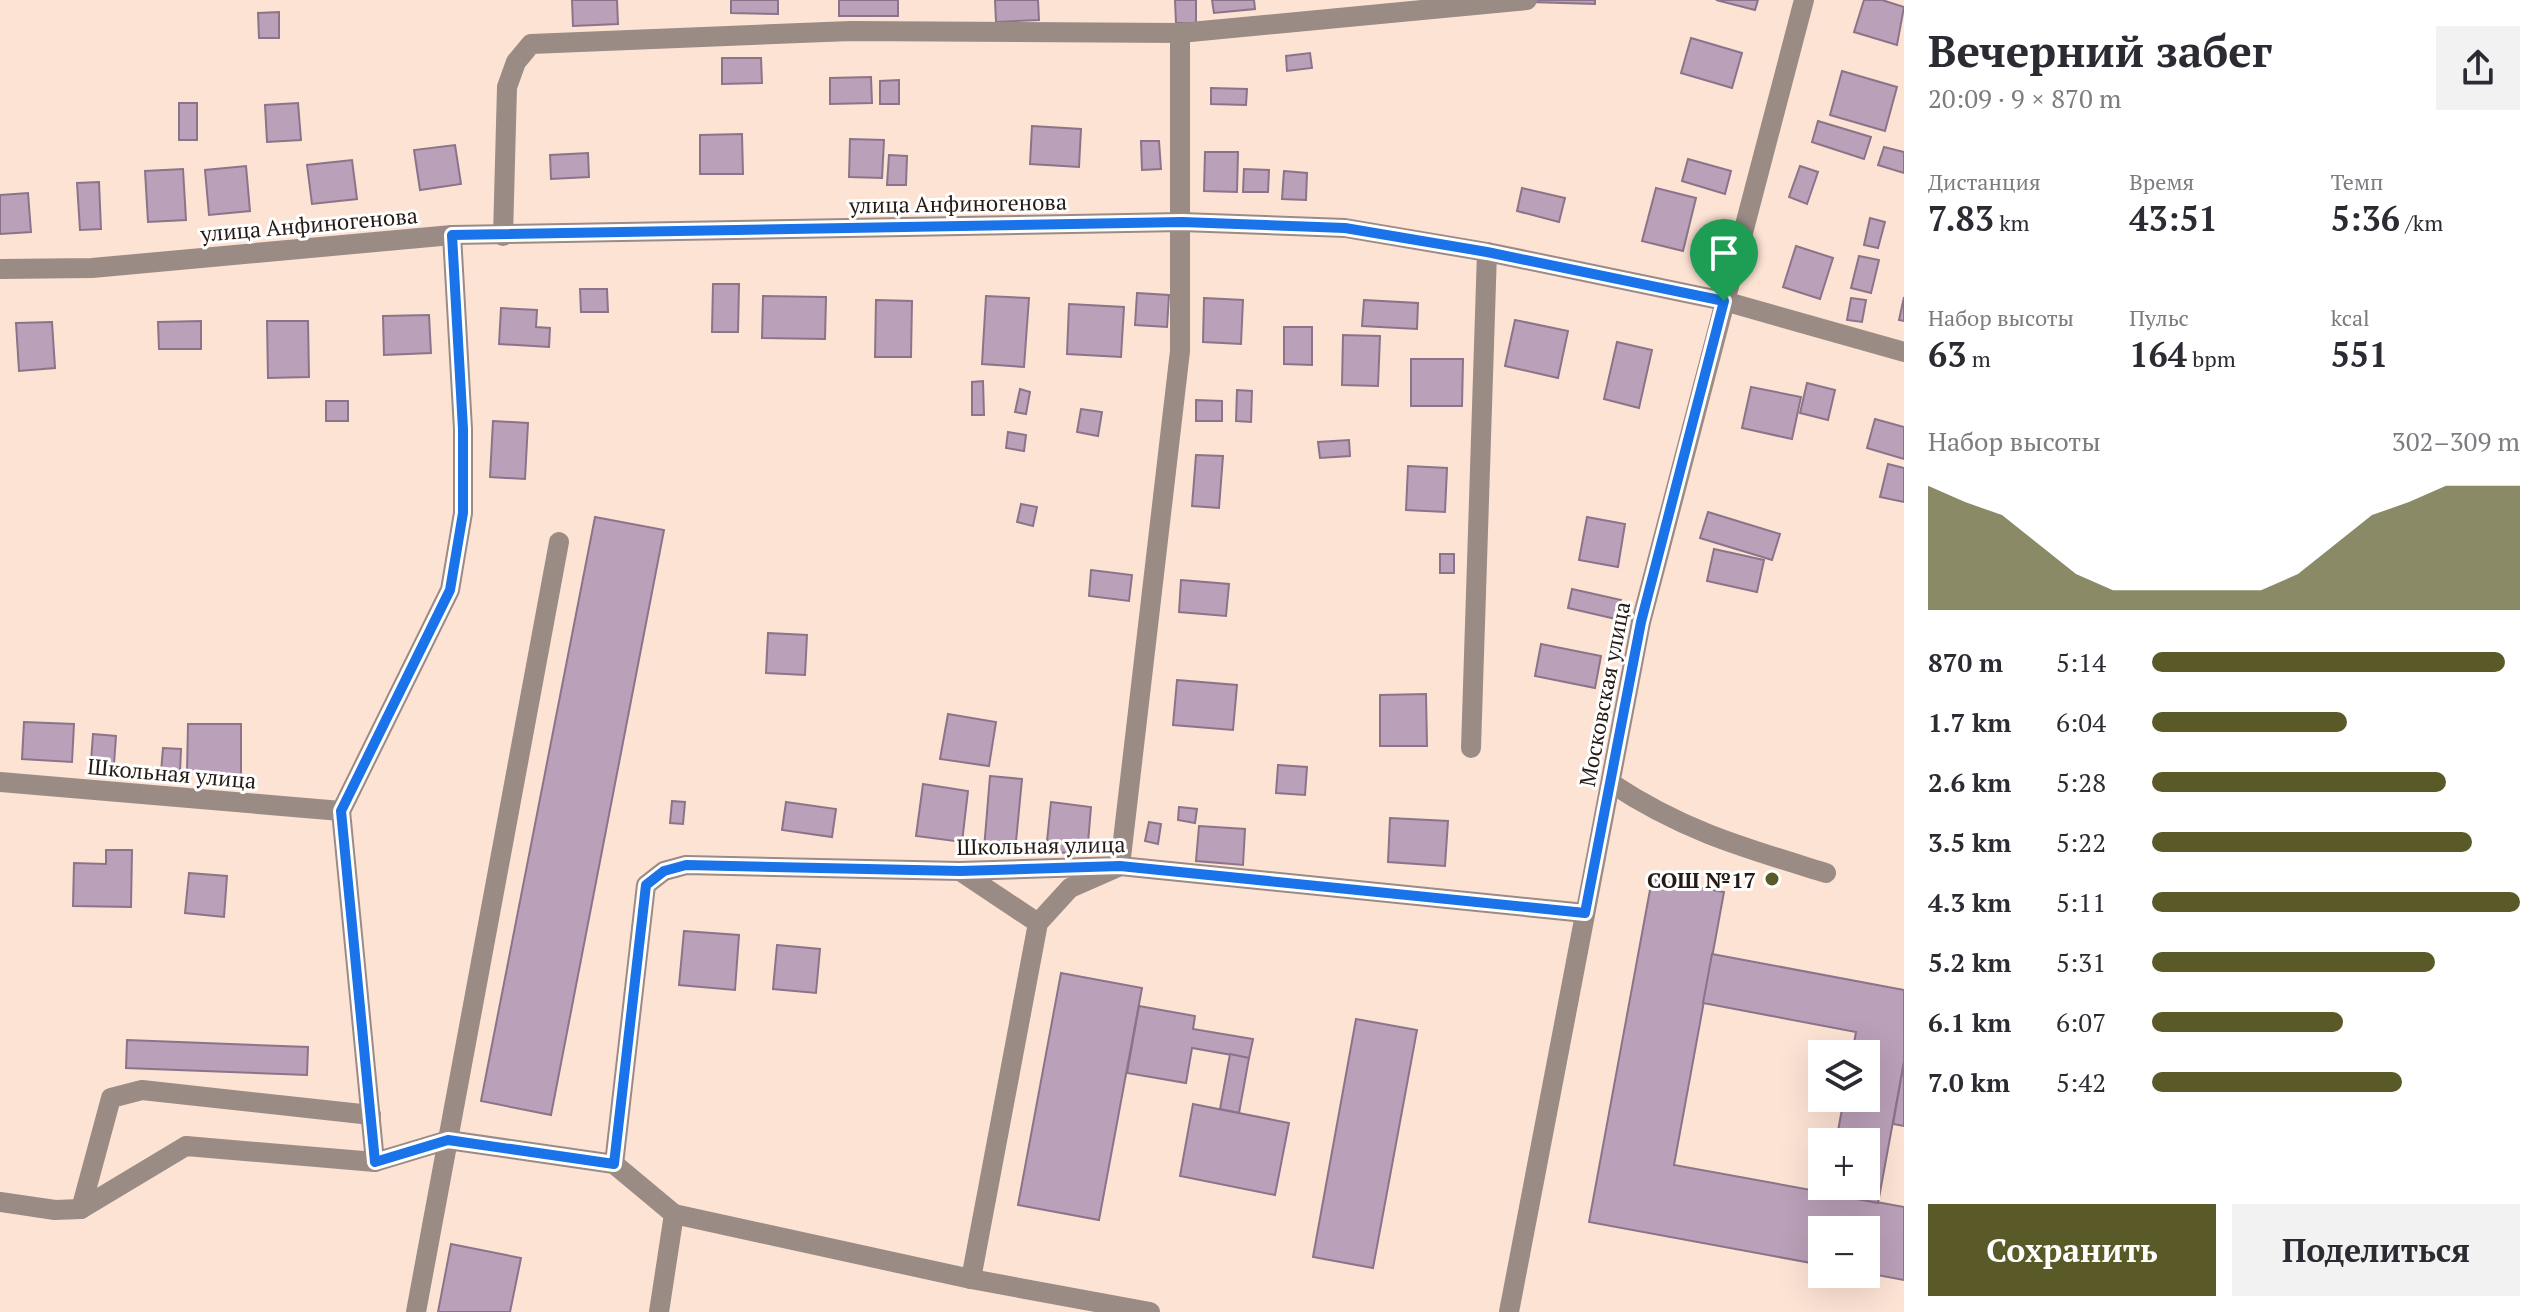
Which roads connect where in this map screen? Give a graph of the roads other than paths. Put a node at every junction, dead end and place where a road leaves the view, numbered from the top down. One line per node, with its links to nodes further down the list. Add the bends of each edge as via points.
1 (1527, 0): 3 (street)
2 (1804, 0): 9 (street, Московская улица)
3 (1180, 33): 4 (street); 6 (street, via 851,31 531,44 516,62 507,87)
4 (1182, 222): 6 (street, улица Анфиногенова); 7 (street, улица Анфиногенова, via 1345,228); 16 (street, via 1180,351)
5 (452, 235): 6 (street, улица Анфиногенова); 8 (street, улица Анфиногенова, via 92,268); 15 (street, via 463,513 450,590)
6 (503, 236)
7 (1487, 252): 9 (street, улица Анфиногенова); 12 (street)
8 (0, 269)
9 (1724, 301): 10 (street, улица Анфиногенова); 14 (street, Московская улица, via 1641,622)
10 (1904, 352)
11 (559, 542): 22 (street)
12 (1471, 748)
13 (0, 782): 15 (street, Школьная улица)
14 (1611, 783): 18 (street, via 1654,812 1709,837); 19 (street, Московская улица)
15 (341, 811): 21 (street)
16 (1120, 866): 17 (street, Школьная улица); 19 (street, Школьная улица); 20 (street, via 1070,888)
17 (960, 871): 20 (street); 24 (street, Школьная улица, via 686,865 664,871 646,885)
18 (1826, 873)
19 (1585, 913): 34 (street, Московская улица)
20 (1038, 923): 28 (street)
21 (371, 1115): 23 (street); 26 (street, via 142,1090 111,1098)
22 (448, 1140): 23 (street); 24 (street); 30 (street)
23 (375, 1162): 26 (street, via 186,1146)
24 (614, 1164): 27 (street)
25 (0, 1202): 26 (street)
26 (81, 1209)
27 (674, 1214): 28 (street); 31 (street)
28 (971, 1279): 29 (street)
29 (1042, 1291): 32 (street); 33 (street)
30 (416, 1312)
31 (659, 1312)
32 (1039, 1312)
33 (1150, 1312)
34 (1509, 1312)

